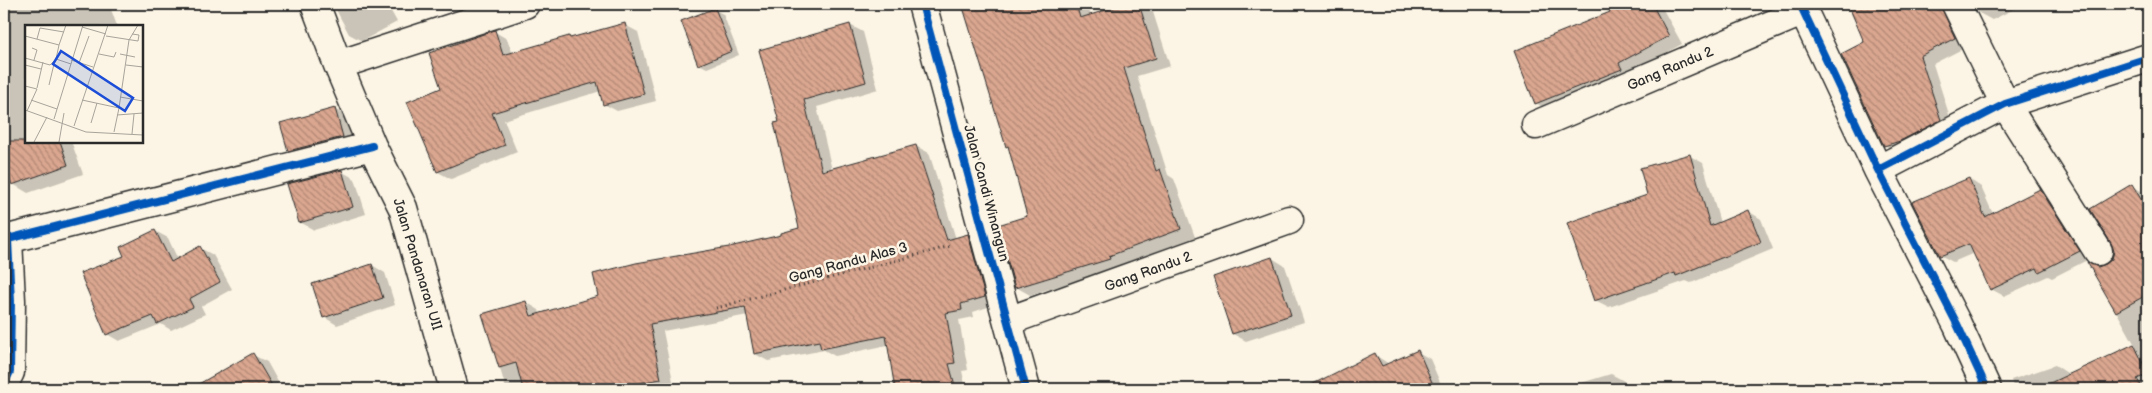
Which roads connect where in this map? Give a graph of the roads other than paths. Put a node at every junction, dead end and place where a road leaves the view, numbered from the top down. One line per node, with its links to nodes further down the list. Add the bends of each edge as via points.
1 (315, 4): 7 (street, Jalan Pandanaran UII)
2 (525, 4): 7 (street)
3 (922, 4): 15 (street, Jalan Candi Winangun)
4 (1956, 4): 8 (street)
5 (1802, 7): 9 (street, Gang Randu 2); 11 (street)
6 (2148, 58): 8 (street)
7 (338, 65): 10 (street, Jalan Pandanaran UII)
8 (2005, 104): 11 (street); 14 (street)
9 (1536, 126)
10 (372, 146): 13 (street); 17 (street, Jalan Pandanaran UII, via 403,208)
11 (1878, 170): 19 (street)
12 (1288, 220): 15 (street, Gang Randu 2)
13 (6, 234): 16 (street, via 12,301)
14 (2098, 251)
15 (1008, 322): 18 (street, Jalan Candi Winangun)
16 (10, 382)
17 (454, 389)
18 (1026, 389)
19 (1988, 389)

